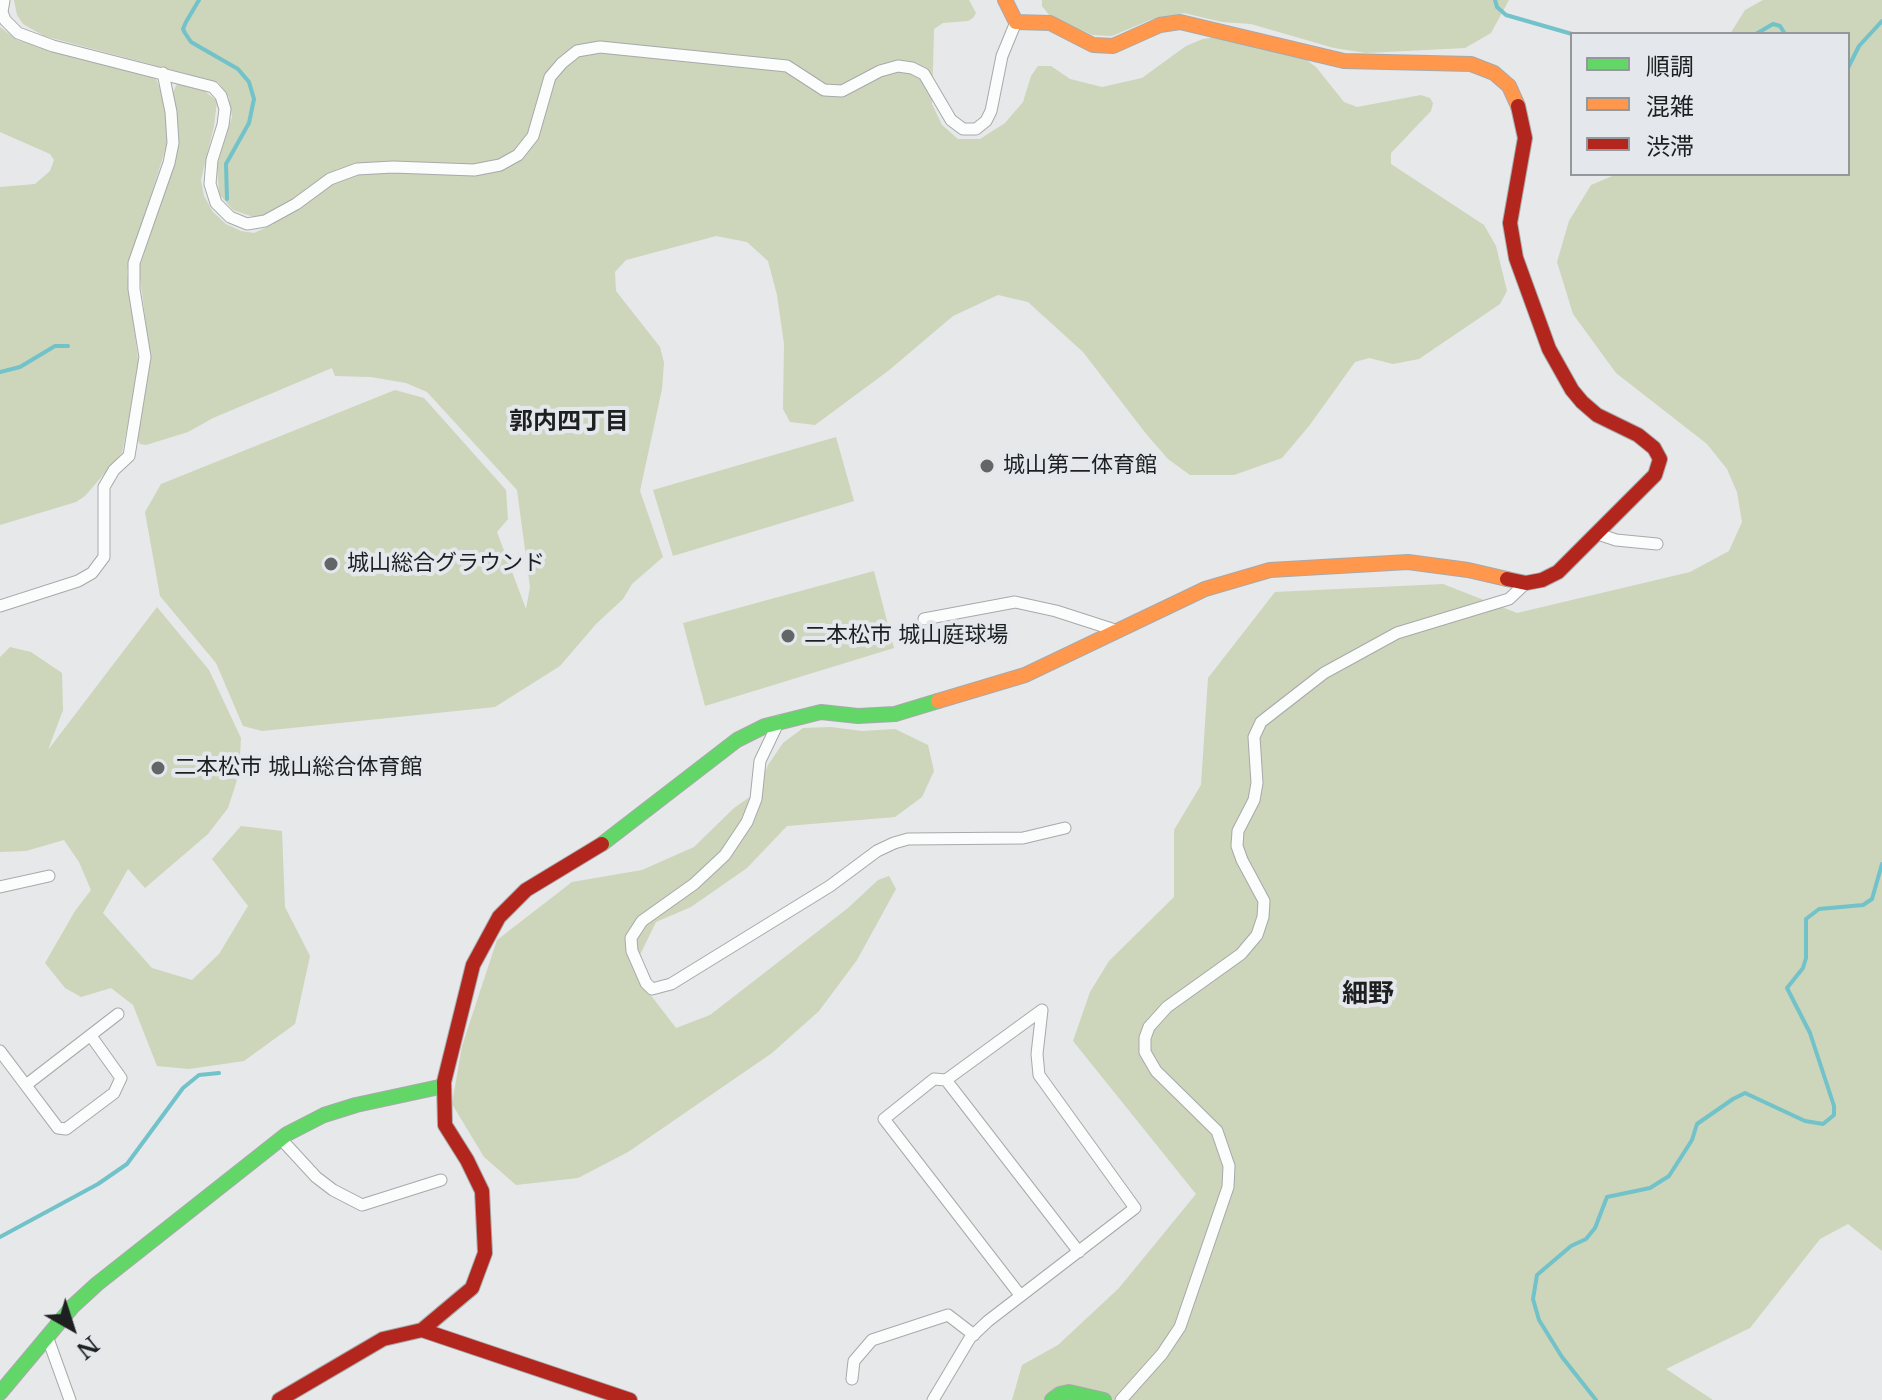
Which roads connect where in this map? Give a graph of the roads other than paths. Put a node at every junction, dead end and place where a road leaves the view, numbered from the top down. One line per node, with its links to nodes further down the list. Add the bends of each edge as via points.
1 (4, 0): 4 (street, via 5,20 18,33)
2 (1005, 0): 3 (street)
3 (1016, 22): 4 (street, via 1002,56 991,111 976,129 963,129 951,120 924,74 912,68 880,71 842,91 824,90 787,66 600,47 577,51 550,77 533,136 518,155 500,165 474,170 357,169 330,179 265,221 247,224 216,203 210,184 225,109 221,96 213,87); 5 (street, via 1050,23 1093,45 1113,46 1180,22 1344,61 1471,64 1509,86 1525,138 1510,223 1516,258 1549,349 1582,402 1638,435 1660,459 1655,475)
4 (163, 73): 8 (street, via 173,143 134,263 145,357 129,456 104,487 104,557 78,581)
5 (1598, 534): 6 (street); 7 (street, via 1558,572)
6 (1657, 544)
7 (1526, 583): 10 (street, via 1408,562 1270,570 1205,589); 36 (street, via 1509,599 1397,633 1348,659 1261,722 1254,737 1254,800 1238,831 1237,846 1264,901 1257,935 1241,954 1167,1007 1145,1038 1145,1052 1156,1071 1217,1131 1229,1166 1228,1187 1180,1327)
8 (0, 606)
9 (924, 619): 10 (street, via 1015,602)
10 (1118, 631): 11 (street, via 1025,675 895,714 821,712)
11 (779, 721): 12 (street, via 760,761 756,799 747,822 725,855 642,921 631,938 632,951 652,989 684,976 894,843 1023,838); 20 (street, via 737,740 614,837 512,902 473,965)
12 (1065, 828)
13 (49, 876): 14 (street)
14 (0, 887)
15 (118, 1014): 16 (street)
16 (91, 1036): 19 (street); 19 (street, via 121,1078 114,1093 66,1129 58,1128)
17 (0, 1051): 19 (street)
18 (946, 1080): 23 (street); 23 (street, via 1042,1010 1039,1075 1135,1208); 24 (street, via 934,1079 884,1119)
19 (26, 1085)
20 (444, 1086): 21 (street, via 334,1112); 25 (street, via 445,1125 482,1191 485,1253 472,1288)
21 (281, 1139): 22 (street, via 316,1177 362,1205); 27 (street, via 97,1284)
22 (441, 1180)
23 (1079, 1252): 24 (street)
24 (1020, 1295): 26 (street)
25 (422, 1330): 31 (street, via 383,1339); 32 (street)
26 (974, 1335): 28 (street, via 948,1315 872,1340 854,1361); 33 (street)
27 (47, 1336): 29 (street); 30 (street)
28 (852, 1379)
29 (0, 1393)
30 (70, 1400)
31 (279, 1400)
32 (630, 1400)
33 (933, 1400)
34 (1052, 1400): 35 (street, via 1069,1392)
35 (1104, 1400)
36 (1121, 1400)

